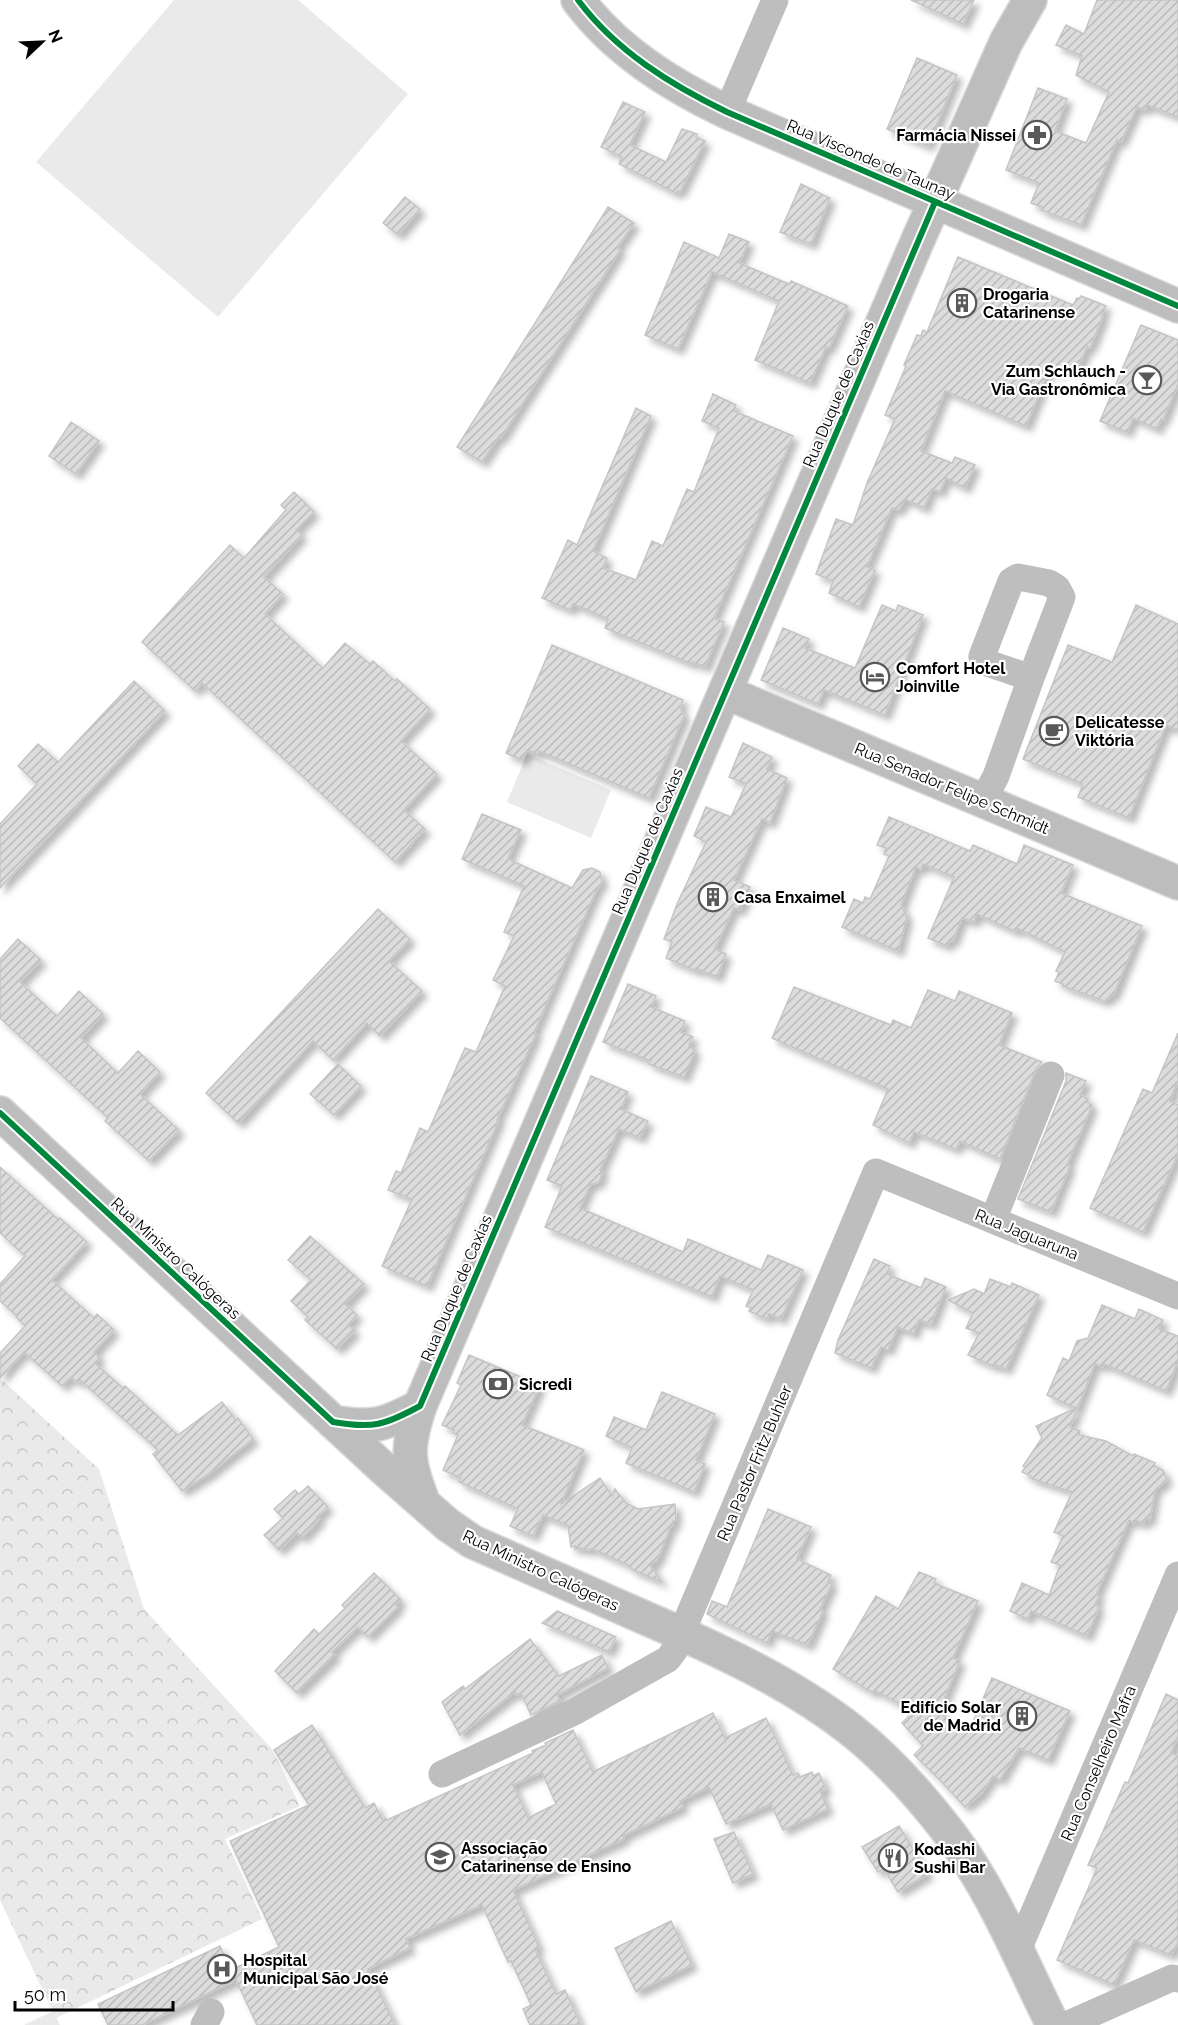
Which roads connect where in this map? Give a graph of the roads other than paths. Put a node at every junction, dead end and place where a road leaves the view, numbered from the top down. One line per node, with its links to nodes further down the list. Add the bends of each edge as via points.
1 (578, 0): 4 (main road, Rua Visconde de Taunay, via 602,27 657,74)
2 (775, 0): 4 (street)
3 (1030, 0): 5 (main road, Rua Duque de Caxias, via 1006,42)
4 (727, 112): 5 (main road, Rua Visconde de Taunay)
5 (935, 202): 6 (main road, Rua Visconde de Taunay); 8 (main road, Rua Duque de Caxias)
6 (1178, 306)
7 (1031, 678): 9 (street, via 996,776)
8 (725, 692): 9 (main road, Rua Senador Felipe Schmidt); 16 (main road, Rua Duque de Caxias)
9 (983, 801): 10 (main road, Rua Senador Felipe Schmidt)
10 (1178, 883)
11 (1051, 1075): 14 (street)
12 (0, 1113): 17 (main road, Rua Ministro Calógeras)
13 (876, 1172): 14 (street, Rua Jaguaruna); 20 (street, Rua Pastor Fritz Buhler)
14 (993, 1220): 15 (street, Rua Jaguaruna)
15 (1178, 1296)
16 (420, 1406): 17 (main road, via 373,1426); 18 (main road, Rua Duque de Caxias, via 413,1428 410,1464)
17 (333, 1422): 18 (main road, Rua Ministro Calógeras)
18 (424, 1504): 20 (main road, Rua Ministro Calógeras, via 473,1542)
19 (1178, 1575): 22 (street, Rua Conselheiro Mafra)
20 (682, 1633): 21 (street, Rua Pastor Fritz Buhler, via 668,1659 580,1708); 22 (main road, Rua Ministro Calógeras, via 805,1698 850,1729 890,1765 951,1835)
21 (442, 1774)
22 (1018, 1950): 24 (main road, Rua Ministro Calógeras)
23 (1178, 1979): 25 (street, via 1172,1978)
24 (1053, 2025)
25 (1066, 2025)

